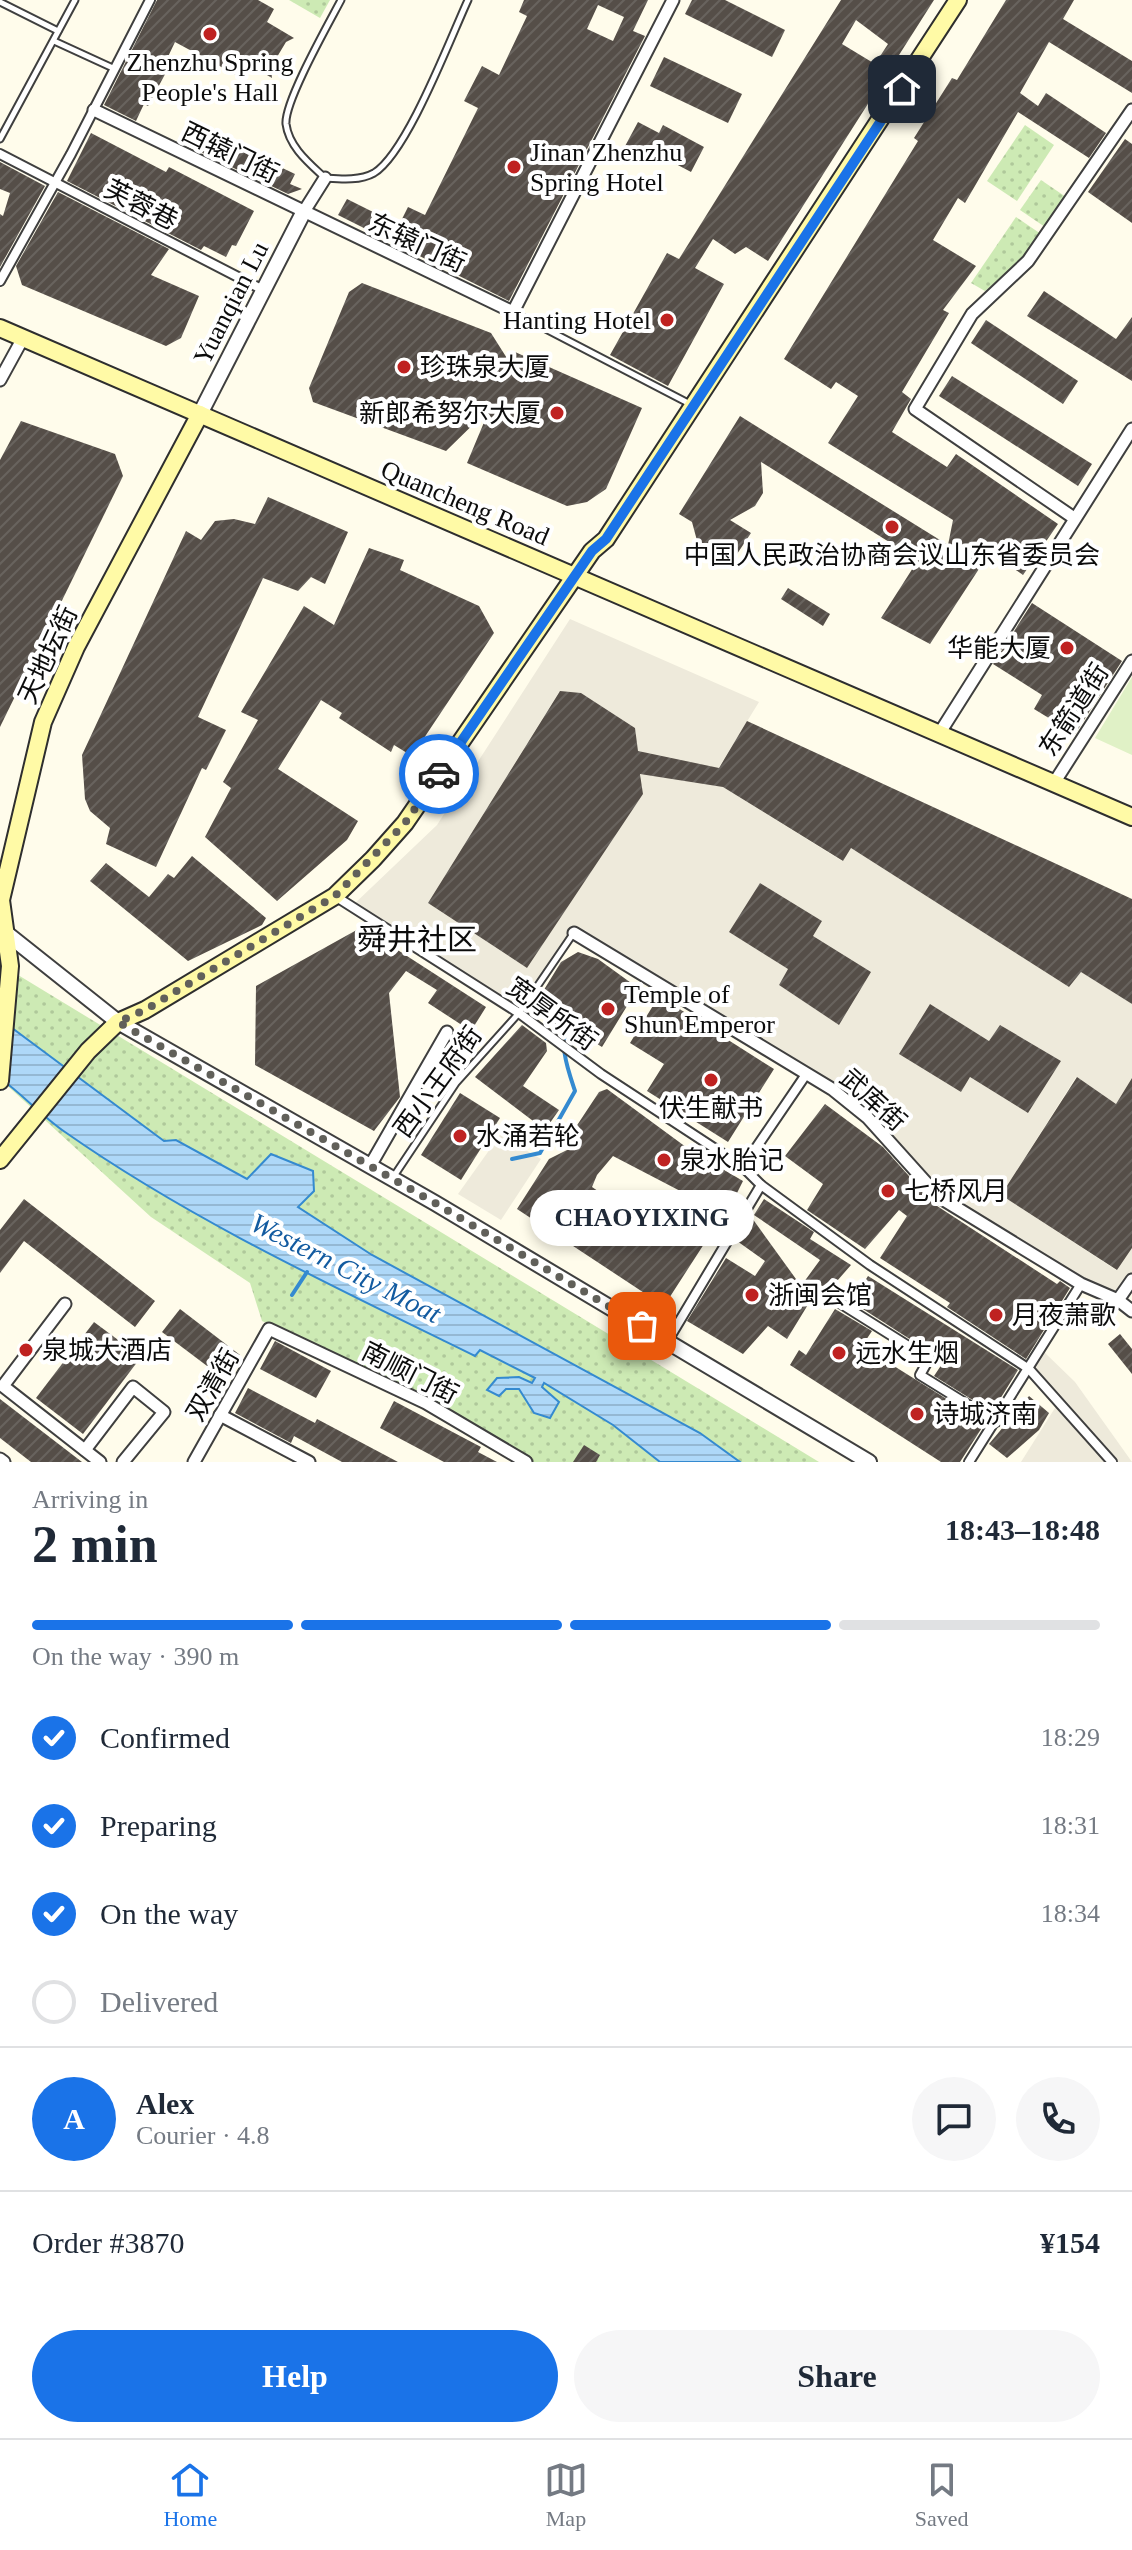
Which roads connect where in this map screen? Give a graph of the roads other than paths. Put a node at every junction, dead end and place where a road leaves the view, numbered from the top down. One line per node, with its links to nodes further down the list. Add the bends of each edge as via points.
1 (75, 0): 8 (lane)
2 (150, 0): 10 (street)
3 (341, 0): 15 (lane, via 286,122 295,149)
4 (468, 0): 15 (lane, via 390,155 374,173)
5 (673, 0): 20 (street)
6 (958, 0): 24 (main road)
7 (0, 2): 8 (lane)
8 (58, 31): 9 (lane)
9 (54, 41): 10 (lane); 13 (lane)
10 (116, 69): 11 (street)
11 (94, 110): 16 (street); 17 (street, 西辕门街)
12 (1132, 110): 27 (street, via 1028,261 972,314 915,409)
13 (0, 139)
14 (0, 154): 16 (street, 芙蓉巷)
15 (325, 178): 17 (street)
16 (54, 183): 18 (street); 19 (street, 芙蓉巷)
17 (303, 213): 19 (street, Yuanqian Lu); 20 (street, 东辕门街)
18 (0, 281)
19 (265, 291): 25 (street, Yuanqian Lu)
20 (513, 312): 24 (lane)
21 (0, 328): 22 (main road, Quancheng Road)
22 (23, 338): 23 (street); 25 (main road, Quancheng Road)
23 (0, 380)
24 (695, 406): 28 (main road)
25 (200, 414): 28 (main road, Quancheng Road); 34 (main road, 天地坛街, via 76,647 43,722 1,900)
26 (1132, 429): 27 (street)
27 (1074, 518): 30 (street)
28 (575, 577): 30 (main road, Quancheng Road); 33 (main road, via 405,823)
29 (1132, 661): 31 (street, 东箭道街)
30 (939, 734): 31 (main road, Quancheng Road)
31 (1054, 783): 32 (main road, Quancheng Road)
32 (1132, 817)
33 (335, 896): 36 (street, 宽厚所街); 37 (main road)
34 (4, 932): 37 (street); 40 (main road, 天地坛街, via 10,966)
35 (574, 933): 36 (lane, 西小王府街); 39 (street, 武库街)
36 (519, 1013): 43 (street, 宽厚所街); 44 (lane, 西小王府街, via 456,1083)
37 (118, 1022): 41 (main road); 42 (street)
38 (447, 1032): 42 (street)
39 (807, 1073): 43 (street); 47 (street, 武库街, via 868,1118 939,1197)
40 (0, 1081)
41 (0, 1160)
42 (370, 1166): 44 (street)
43 (743, 1167): 45 (street, 宽厚所街)
44 (393, 1179): 53 (street)
45 (761, 1185): 53 (street); 54 (street, via 870,1265)
46 (1132, 1280): 49 (street)
47 (1081, 1284): 49 (street, 武库街); 54 (street)
48 (827, 1295): 56 (street, via 929,1359 920,1375)
49 (1118, 1300): 51 (street, 武库街)
50 (65, 1304): 57 (street, via 3,1386)
51 (1132, 1311)
52 (269, 1329): 55 (street, 双清街); 62 (street, 南顺门街, via 426,1403)
53 (667, 1342): 63 (street)
54 (1029, 1369): 56 (street); 65 (street)
55 (220, 1415): 60 (street, 双清街); 61 (street)
56 (996, 1422): 64 (street)
57 (85, 1450): 58 (street); 59 (street, via 133,1387 164,1412)
58 (100, 1462)
59 (123, 1462)
60 (194, 1462)
61 (309, 1462)
62 (526, 1462)
63 (869, 1462)
64 (969, 1462)
65 (1112, 1462)

